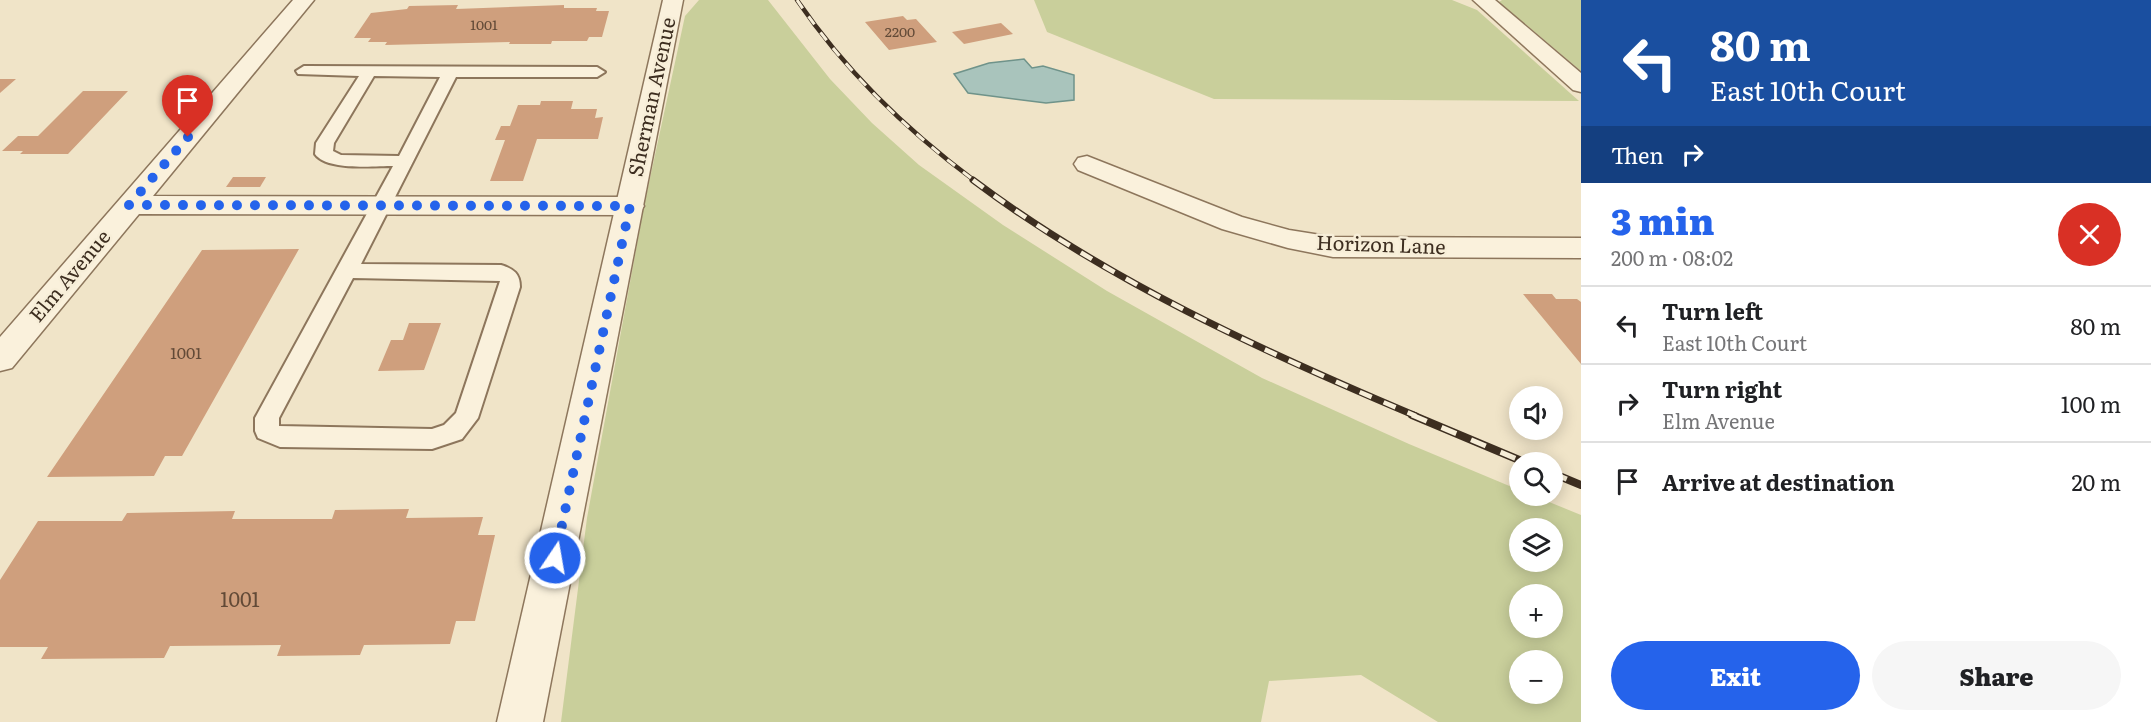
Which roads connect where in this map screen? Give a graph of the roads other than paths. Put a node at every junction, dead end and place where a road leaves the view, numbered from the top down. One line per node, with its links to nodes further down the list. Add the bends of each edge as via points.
1 (304, 0): 11 (street, Elm Avenue)
2 (673, 0): 13 (street, Sherman Avenue)
3 (1483, 0): 8 (street)
4 (304, 71): 5 (lane)
5 (369, 72): 6 (lane); 9 (lane, via 325,143 324,154 339,160)
6 (450, 72): 7 (lane); 9 (lane)
7 (597, 72)
8 (1581, 85)
9 (405, 161): 12 (lane)
10 (1087, 165): 14 (street, Horizon Lane, via 1232,223 1333,247)
11 (129, 205): 12 (street); 16 (street, Elm Avenue)
12 (382, 206): 13 (street); 15 (lane)
13 (630, 206): 17 (street, Sherman Avenue)
14 (1581, 248)
15 (347, 271): 15 (lane, via 267,418 267,431 280,437 432,439 453,432 466,418 510,278 501,272)
16 (0, 359)
17 (520, 722)

